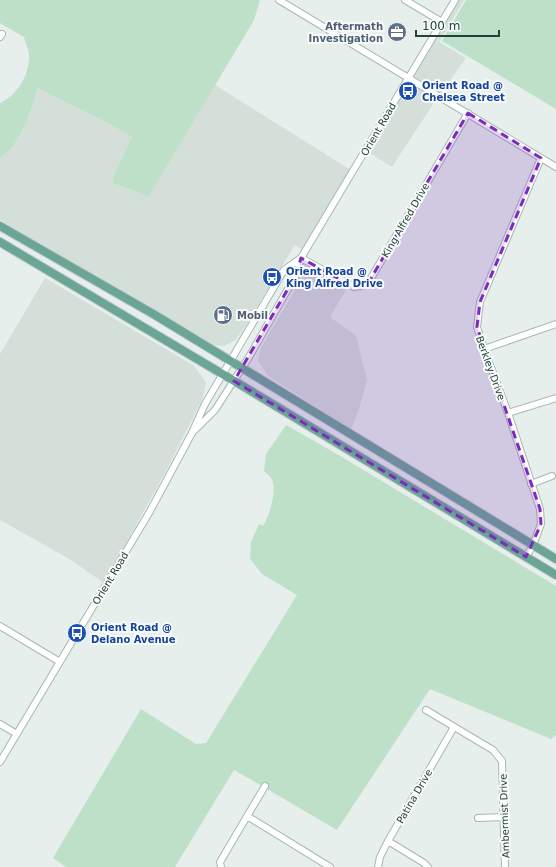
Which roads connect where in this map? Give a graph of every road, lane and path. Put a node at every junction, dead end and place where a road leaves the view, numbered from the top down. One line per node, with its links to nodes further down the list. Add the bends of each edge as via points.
1 (279, 0): 5 (street)
2 (405, 0): 4 (street)
3 (455, 0): 4 (street, Orient Road)
4 (442, 22): 5 (street, Orient Road)
5 (408, 77): 6 (street); 11 (street, Orient Road)
6 (468, 113): 7 (street); 11 (street, King Alfred Drive, via 370,280 354,287)
7 (541, 158): 8 (street); 13 (street, Berkley Drive, via 480,302 477,327)
8 (556, 167)
9 (0, 226): 14 (main road)
10 (0, 242): 16 (main road)
11 (301, 258): 14 (street, Orient Road, via 284,270); 15 (street, Orient Road, via 296,275)
12 (556, 324): 13 (street)
13 (484, 349): 19 (street, Berkley Drive)
14 (230, 361): 15 (main road); 16 (street, Orient Road)
15 (242, 368): 17 (street, Orient Road); 23 (main road)
16 (222, 374): 17 (main road); 20 (street, Orient Road, via 204,404)
17 (234, 381): 20 (street, Orient Road, via 215,410); 24 (main road)
18 (556, 398): 19 (street)
19 (508, 413): 22 (street, Berkley Drive)
20 (192, 433): 28 (street, Orient Road, via 150,513)
21 (552, 476): 22 (street)
22 (531, 484): 23 (street, Berkley Drive, via 542,524)
23 (533, 545): 24 (street, Berkley Drive); 25 (main road)
24 (526, 557): 26 (main road)
25 (556, 559)
26 (556, 575)
27 (0, 626): 28 (street)
28 (60, 662): 32 (street, Orient Road)
29 (426, 710): 31 (street, Ambermist Drive)
30 (0, 724): 32 (street)
31 (454, 727): 36 (street, Ambermist Drive, via 492,750 502,761); 38 (street, Patina Drive)
32 (17, 734): 33 (street, Orient Road)
33 (0, 762)
34 (265, 786): 35 (street)
35 (247, 816): 39 (street, via 220,862); 40 (street)
36 (504, 817): 37 (street); 43 (street, Ambermist Drive)
37 (478, 818)
38 (388, 841): 41 (street, Patina Drive); 42 (street)
39 (221, 867)
40 (330, 867)
41 (378, 867)
42 (428, 867)
43 (505, 867)

